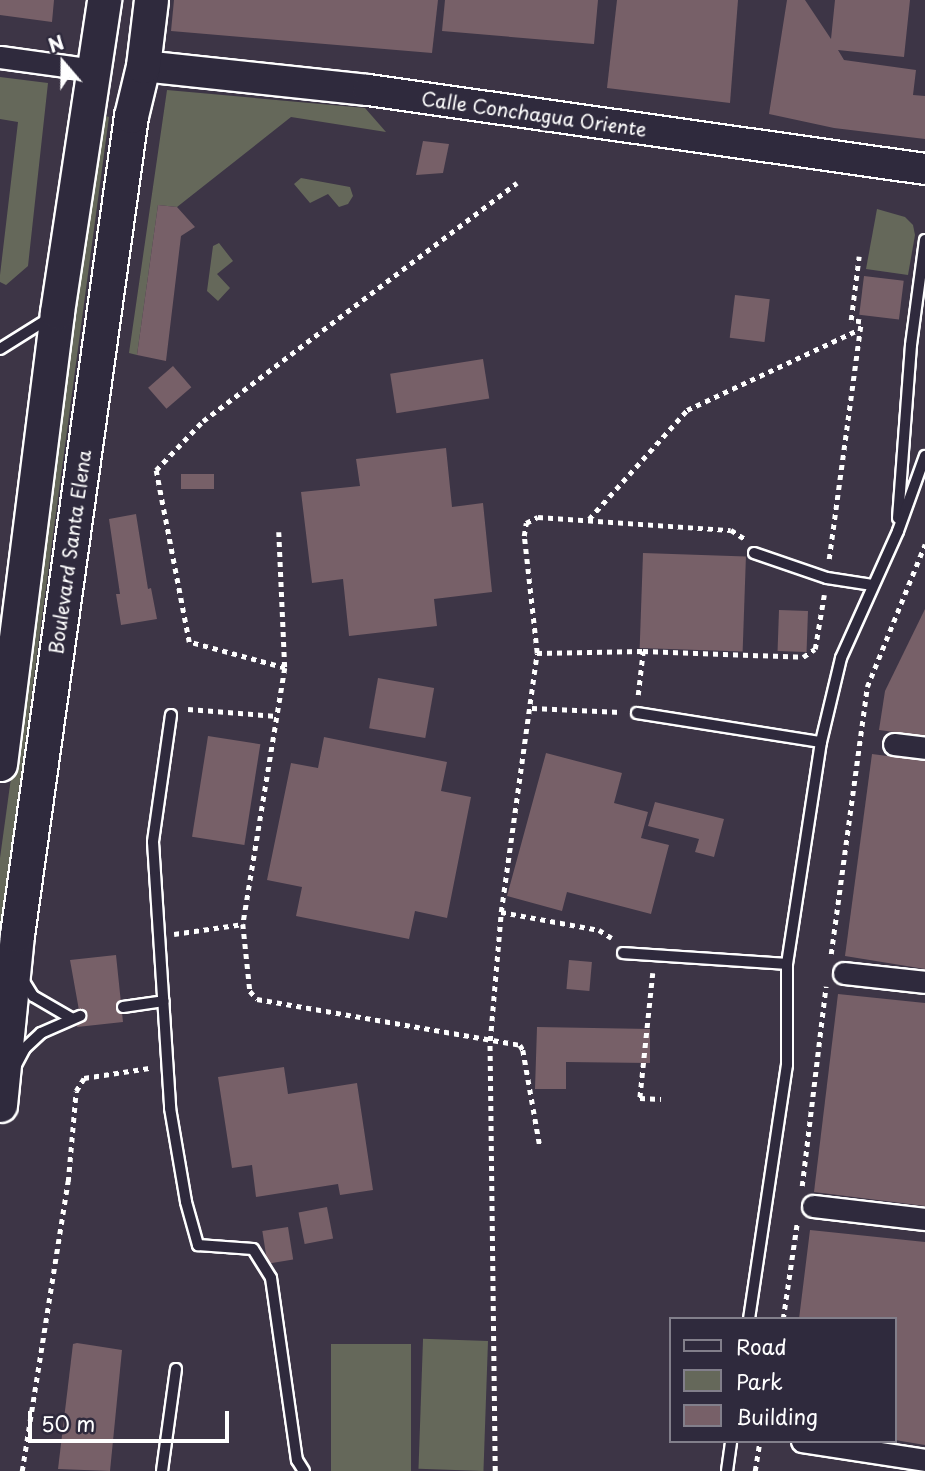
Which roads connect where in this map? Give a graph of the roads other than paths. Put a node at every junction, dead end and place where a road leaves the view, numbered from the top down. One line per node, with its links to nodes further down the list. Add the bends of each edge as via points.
1 (104, 0): 6 (main road)
2 (124, 0): 5 (main road, via 122,40 131,60)
3 (151, 0): 5 (main road, Boulevard Santa Elena)
4 (0, 57): 6 (street)
5 (143, 66): 7 (street, Calle Conchagua Oriente, via 368,90); 9 (main road, Boulevard Santa Elena, via 131,116)
6 (95, 70): 9 (main road, via 113,75 121,96 104,197); 10 (main road)
7 (925, 169)
8 (925, 240): 13 (lane, via 909,372)
9 (112, 251): 22 (main road, Boulevard Santa Elena)
10 (57, 312): 11 (lane); 21 (main road)
11 (0, 349)
12 (925, 456): 13 (lane)
13 (898, 531): 15 (lane)
14 (754, 554): 15 (lane, via 827,578)
15 (872, 585): 18 (lane, via 842,658)
16 (637, 713): 18 (lane)
17 (171, 715): 27 (lane, via 153,842)
18 (821, 742): 24 (lane)
19 (894, 744): 20 (street)
20 (925, 748)
21 (0, 764)
22 (16, 934): 29 (main road, Boulevard Santa Elena); 30 (lane, via 25,986 45,1005 75,1017 41,1033 18,1059)
23 (623, 953): 24 (lane)
24 (787, 964): 33 (lane, via 787,1065)
25 (835, 977): 26 (street)
26 (925, 982)
27 (164, 1001): 28 (lane); 39 (lane, via 170,1108 198,1245 253,1249 271,1278 297,1460)
28 (123, 1007)
29 (0, 1105)
30 (0, 1119)
31 (804, 1204): 32 (street)
32 (925, 1219)
33 (749, 1317)
34 (176, 1370): 38 (lane)
35 (731, 1443): 40 (lane)
36 (815, 1443): 37 (street)
37 (925, 1460)
38 (162, 1471)
39 (304, 1471)
40 (727, 1471)

